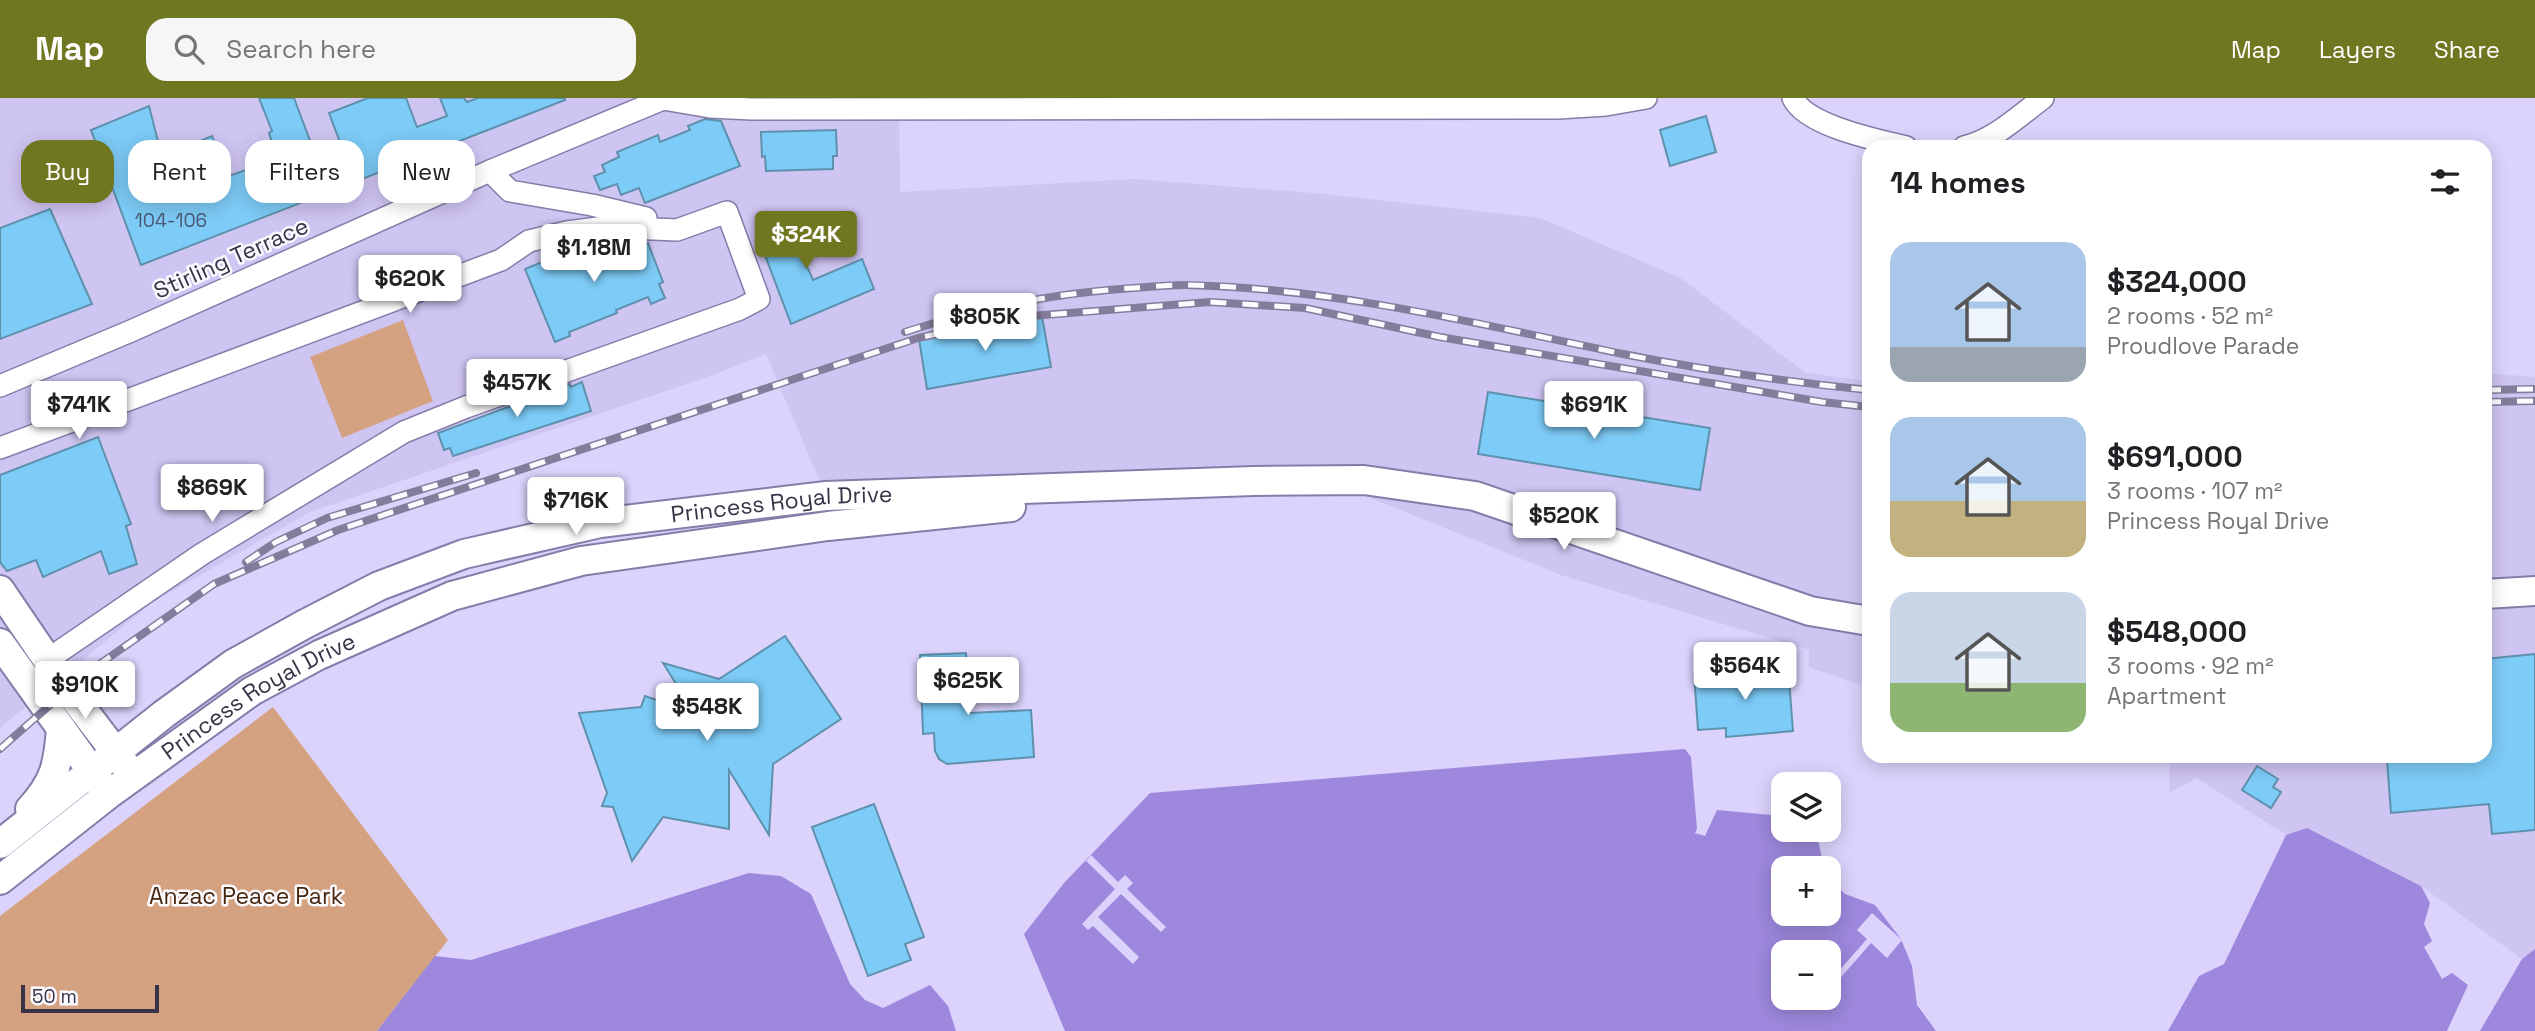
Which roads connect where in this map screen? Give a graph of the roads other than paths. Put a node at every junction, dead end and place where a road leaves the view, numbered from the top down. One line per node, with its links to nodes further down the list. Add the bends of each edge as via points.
1 (1646, 98): 5 (street, Stirling Terrace, via 1606,106)
2 (1793, 98): 6 (street, via 1827,125)
3 (2043, 98): 7 (street)
4 (663, 99): 5 (street, Stirling Terrace, via 752,109); 8 (street, Stirling Terrace)
5 (1558, 103)
6 (1881, 140)
7 (1984, 140)
8 (490, 171): 9 (street, via 510,191 593,205); 10 (street, Stirling Terrace)
9 (677, 230): 11 (street, via 606,227 529,241 501,260); 20 (street, via 727,212 759,299 397,435 202,554)
10 (0, 386)
11 (0, 449)
12 (1254, 481): 13 (main road, Princess Royal Drive); 14 (main road, Princess Royal Drive); 18 (main road, Princess Royal Drive, via 1364,480 1475,496 1810,611)
13 (826, 496): 14 (main road); 23 (main road, Princess Royal Drive, via 600,523 464,554 379,586 305,624 233,664)
14 (828, 526): 27 (main road, Princess Royal Drive, via 581,561 452,596 319,654 252,691)
15 (0, 590): 20 (main road)
16 (2535, 590): 17 (main road)
17 (2492, 593)
18 (1862, 620)
19 (0, 643): 21 (main road)
20 (47, 660): 21 (main road); 22 (main road)
21 (24, 677): 24 (main road)
22 (76, 701): 23 (main road, via 131,730); 25 (main road)
23 (164, 714): 25 (main road, Princess Royal Drive)
24 (61, 729): 26 (main road); 29 (main road, via 58,761 47,791)
25 (117, 752): 26 (main road, Princess Royal Drive); 27 (main road)
26 (90, 772): 28 (main road); 30 (main road, Princess Royal Drive)
27 (134, 777): 28 (main road, Princess Royal Drive)
28 (109, 794): 31 (main road, Princess Royal Drive)
29 (0, 837)
30 (0, 844)
31 (0, 880)

